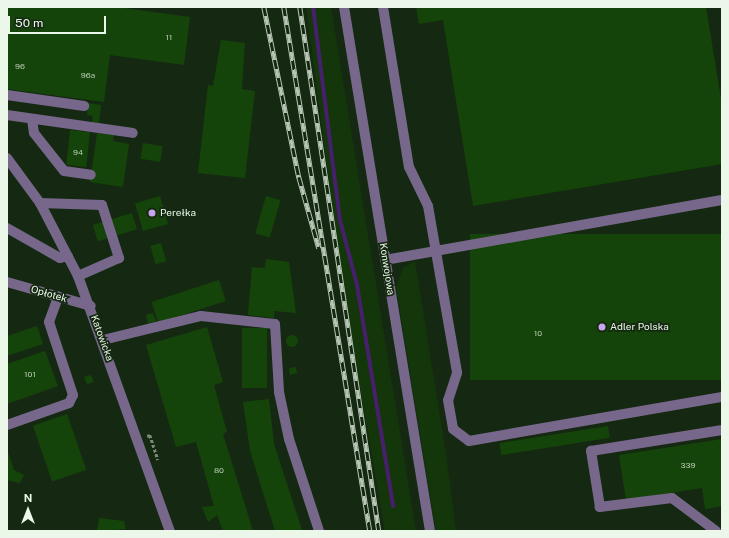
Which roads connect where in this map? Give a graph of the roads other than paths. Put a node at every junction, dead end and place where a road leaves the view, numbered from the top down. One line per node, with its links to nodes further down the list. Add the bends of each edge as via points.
1 (344, 7): 15 (street, Konwojowa)
2 (383, 7): 13 (street, via 409,167 428,206)
3 (7, 96): 4 (street)
4 (84, 106)
5 (7, 115): 6 (street)
6 (32, 119): 7 (street); 9 (street, via 34,133 64,171)
7 (133, 133)
8 (7, 158): 11 (street, Katowicka)
9 (91, 175)
10 (722, 200): 13 (street)
11 (40, 203): 14 (street, Katowicka); 16 (street, via 102,205 118,258)
12 (7, 228): 14 (street, via 60,258)
13 (436, 253): 15 (street); 21 (street, via 457,373 448,400 453,429 469,441)
14 (68, 256): 16 (street, Katowicka)
15 (385, 260): 26 (street, Konwojowa)
16 (78, 276): 19 (street, Katowicka)
17 (7, 282): 18 (street, Opłotek)
18 (58, 297): 19 (street, Opłotek); 22 (street, via 48,322 73,396 69,403)
19 (91, 306): 20 (street, Katowicka)
20 (103, 340): 24 (street, Katowicka); 25 (street, via 201,316 275,324 280,392 289,439)
21 (722, 397)
22 (7, 425)
23 (722, 430): 27 (street, via 591,451 600,507 672,498)
24 (170, 531)
25 (319, 531)
26 (430, 531)
27 (716, 531)

